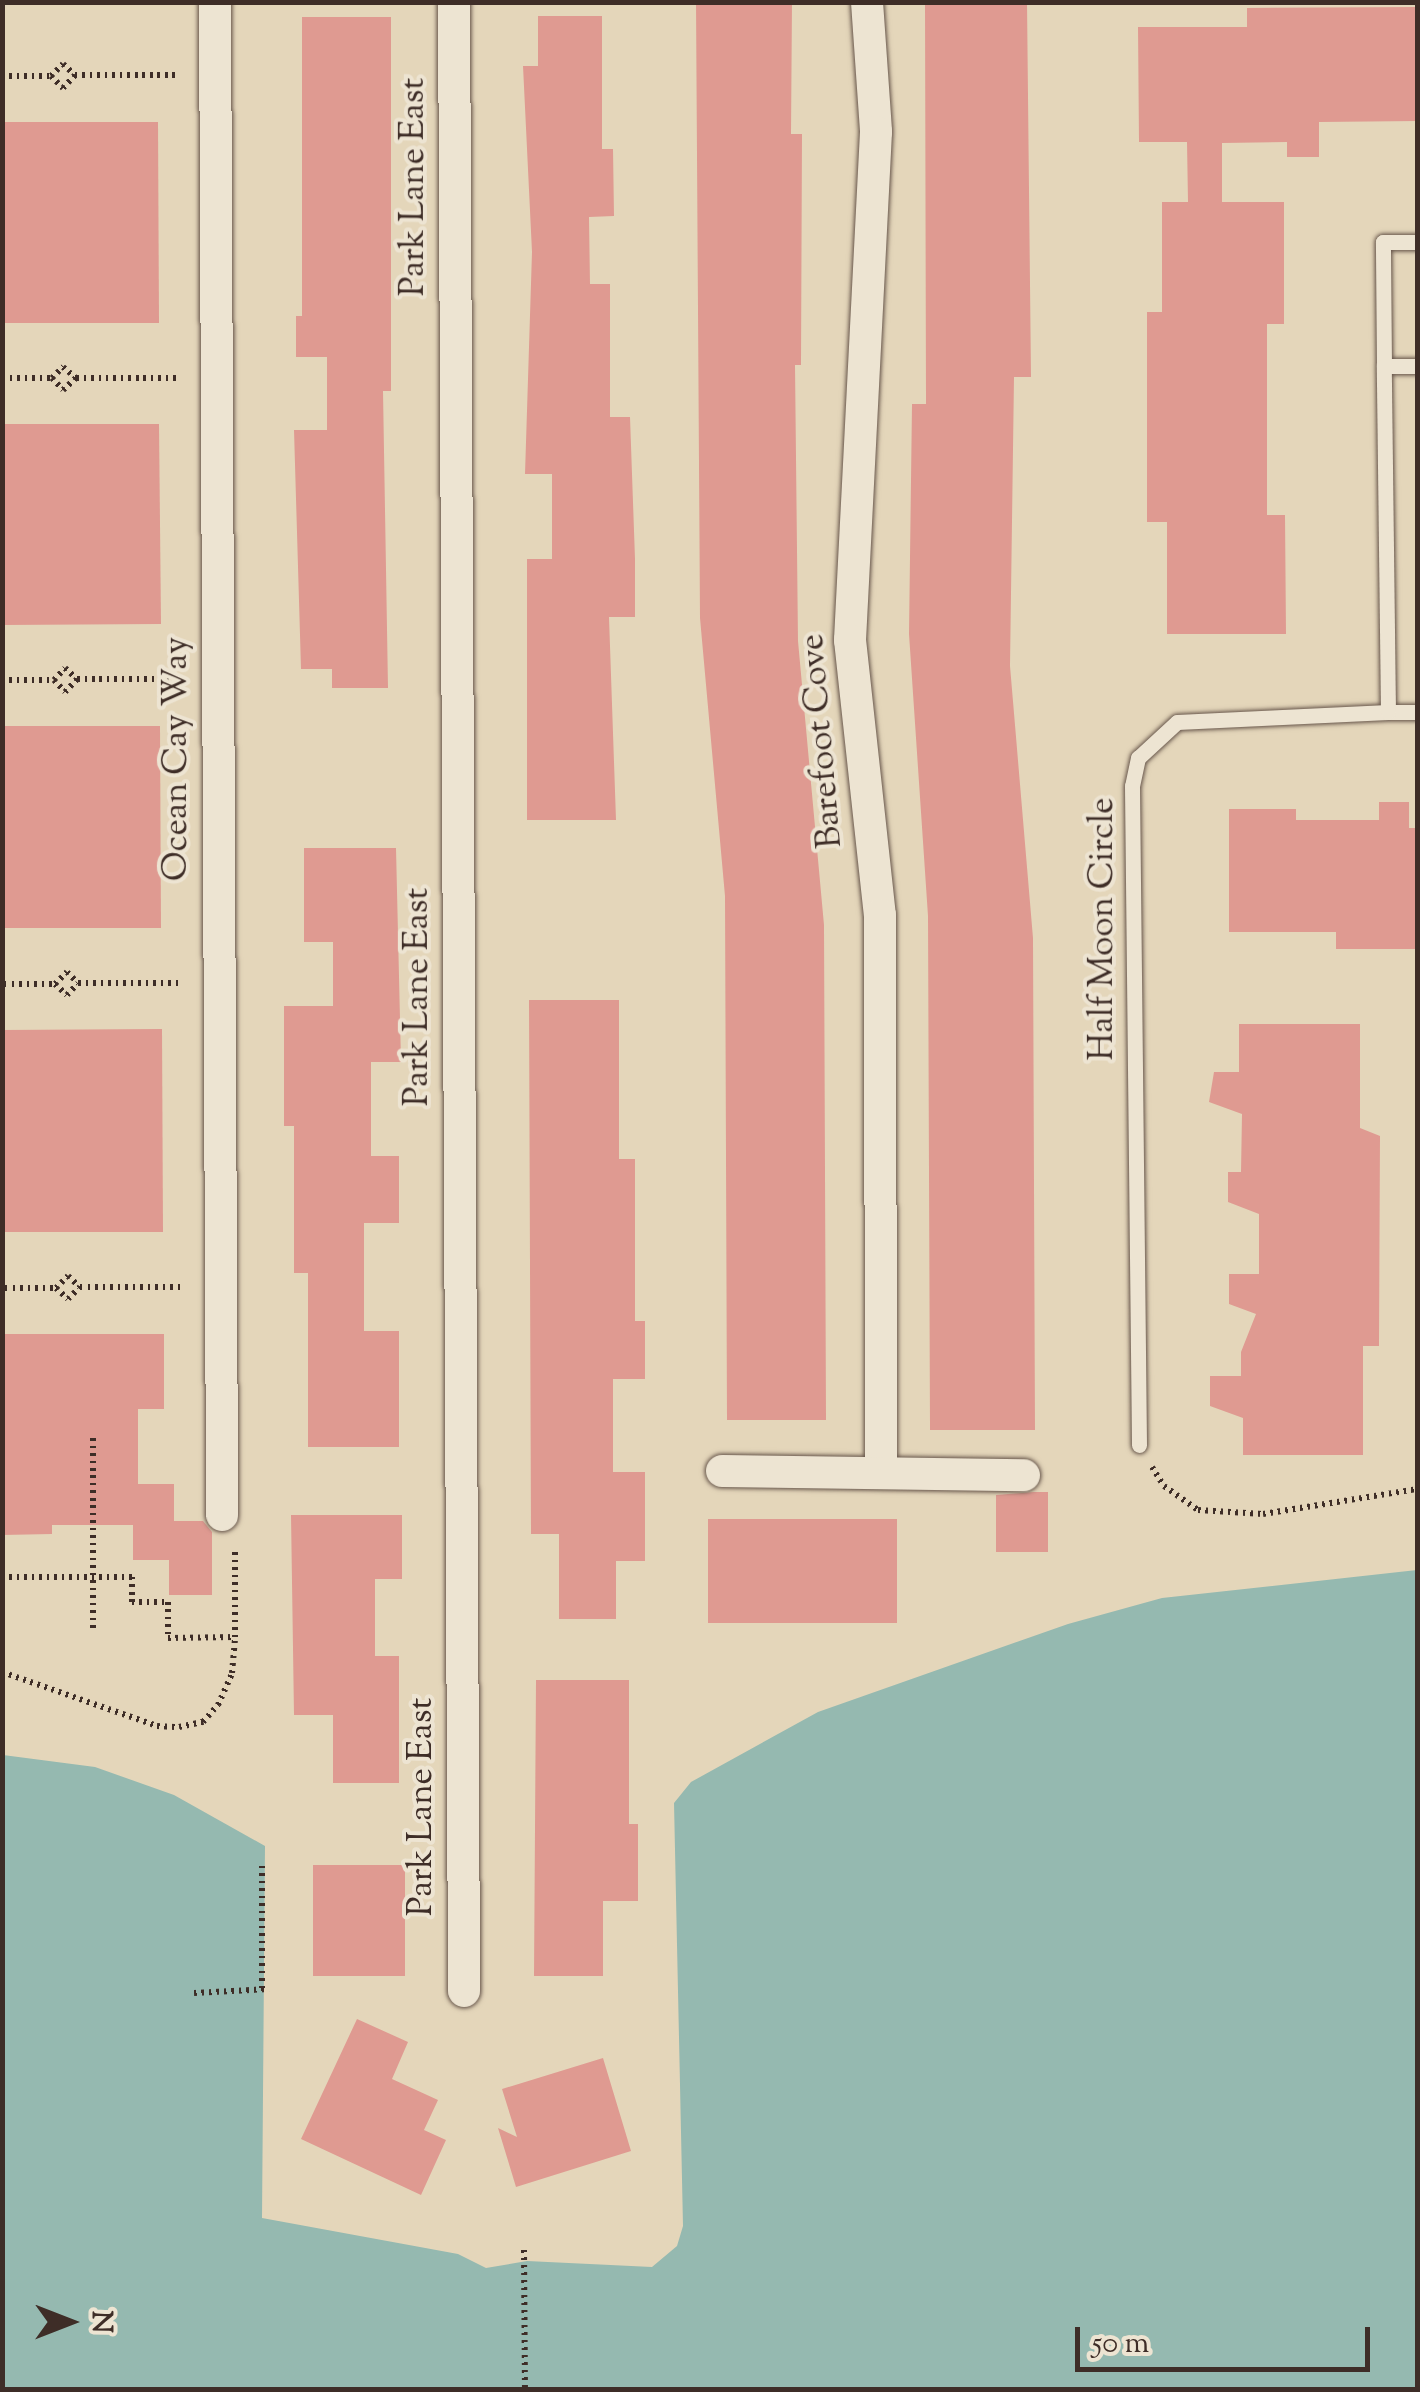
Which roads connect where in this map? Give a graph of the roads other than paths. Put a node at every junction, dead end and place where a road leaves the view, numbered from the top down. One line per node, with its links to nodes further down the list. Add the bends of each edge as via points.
1 (215, 2): 13 (street, Ocean Cay Way)
2 (454, 2): 14 (street, Park Lane East)
3 (867, 2): 11 (street, Barefoot Cove, via 876,132 850,640 880,915)
4 (1418, 242): 5 (lane, via 1383,242)
5 (1384, 366): 6 (lane); 7 (lane)
6 (1418, 366)
7 (1388, 712): 8 (lane, Half Moon Circle); 9 (lane, Half Moon Circle, via 1177,722 1138,758 1132,786)
8 (1418, 712)
9 (1139, 1445)
10 (722, 1471): 11 (street)
11 (881, 1473): 12 (street)
12 (1024, 1475)
13 (229, 1524)
14 (464, 1991)

